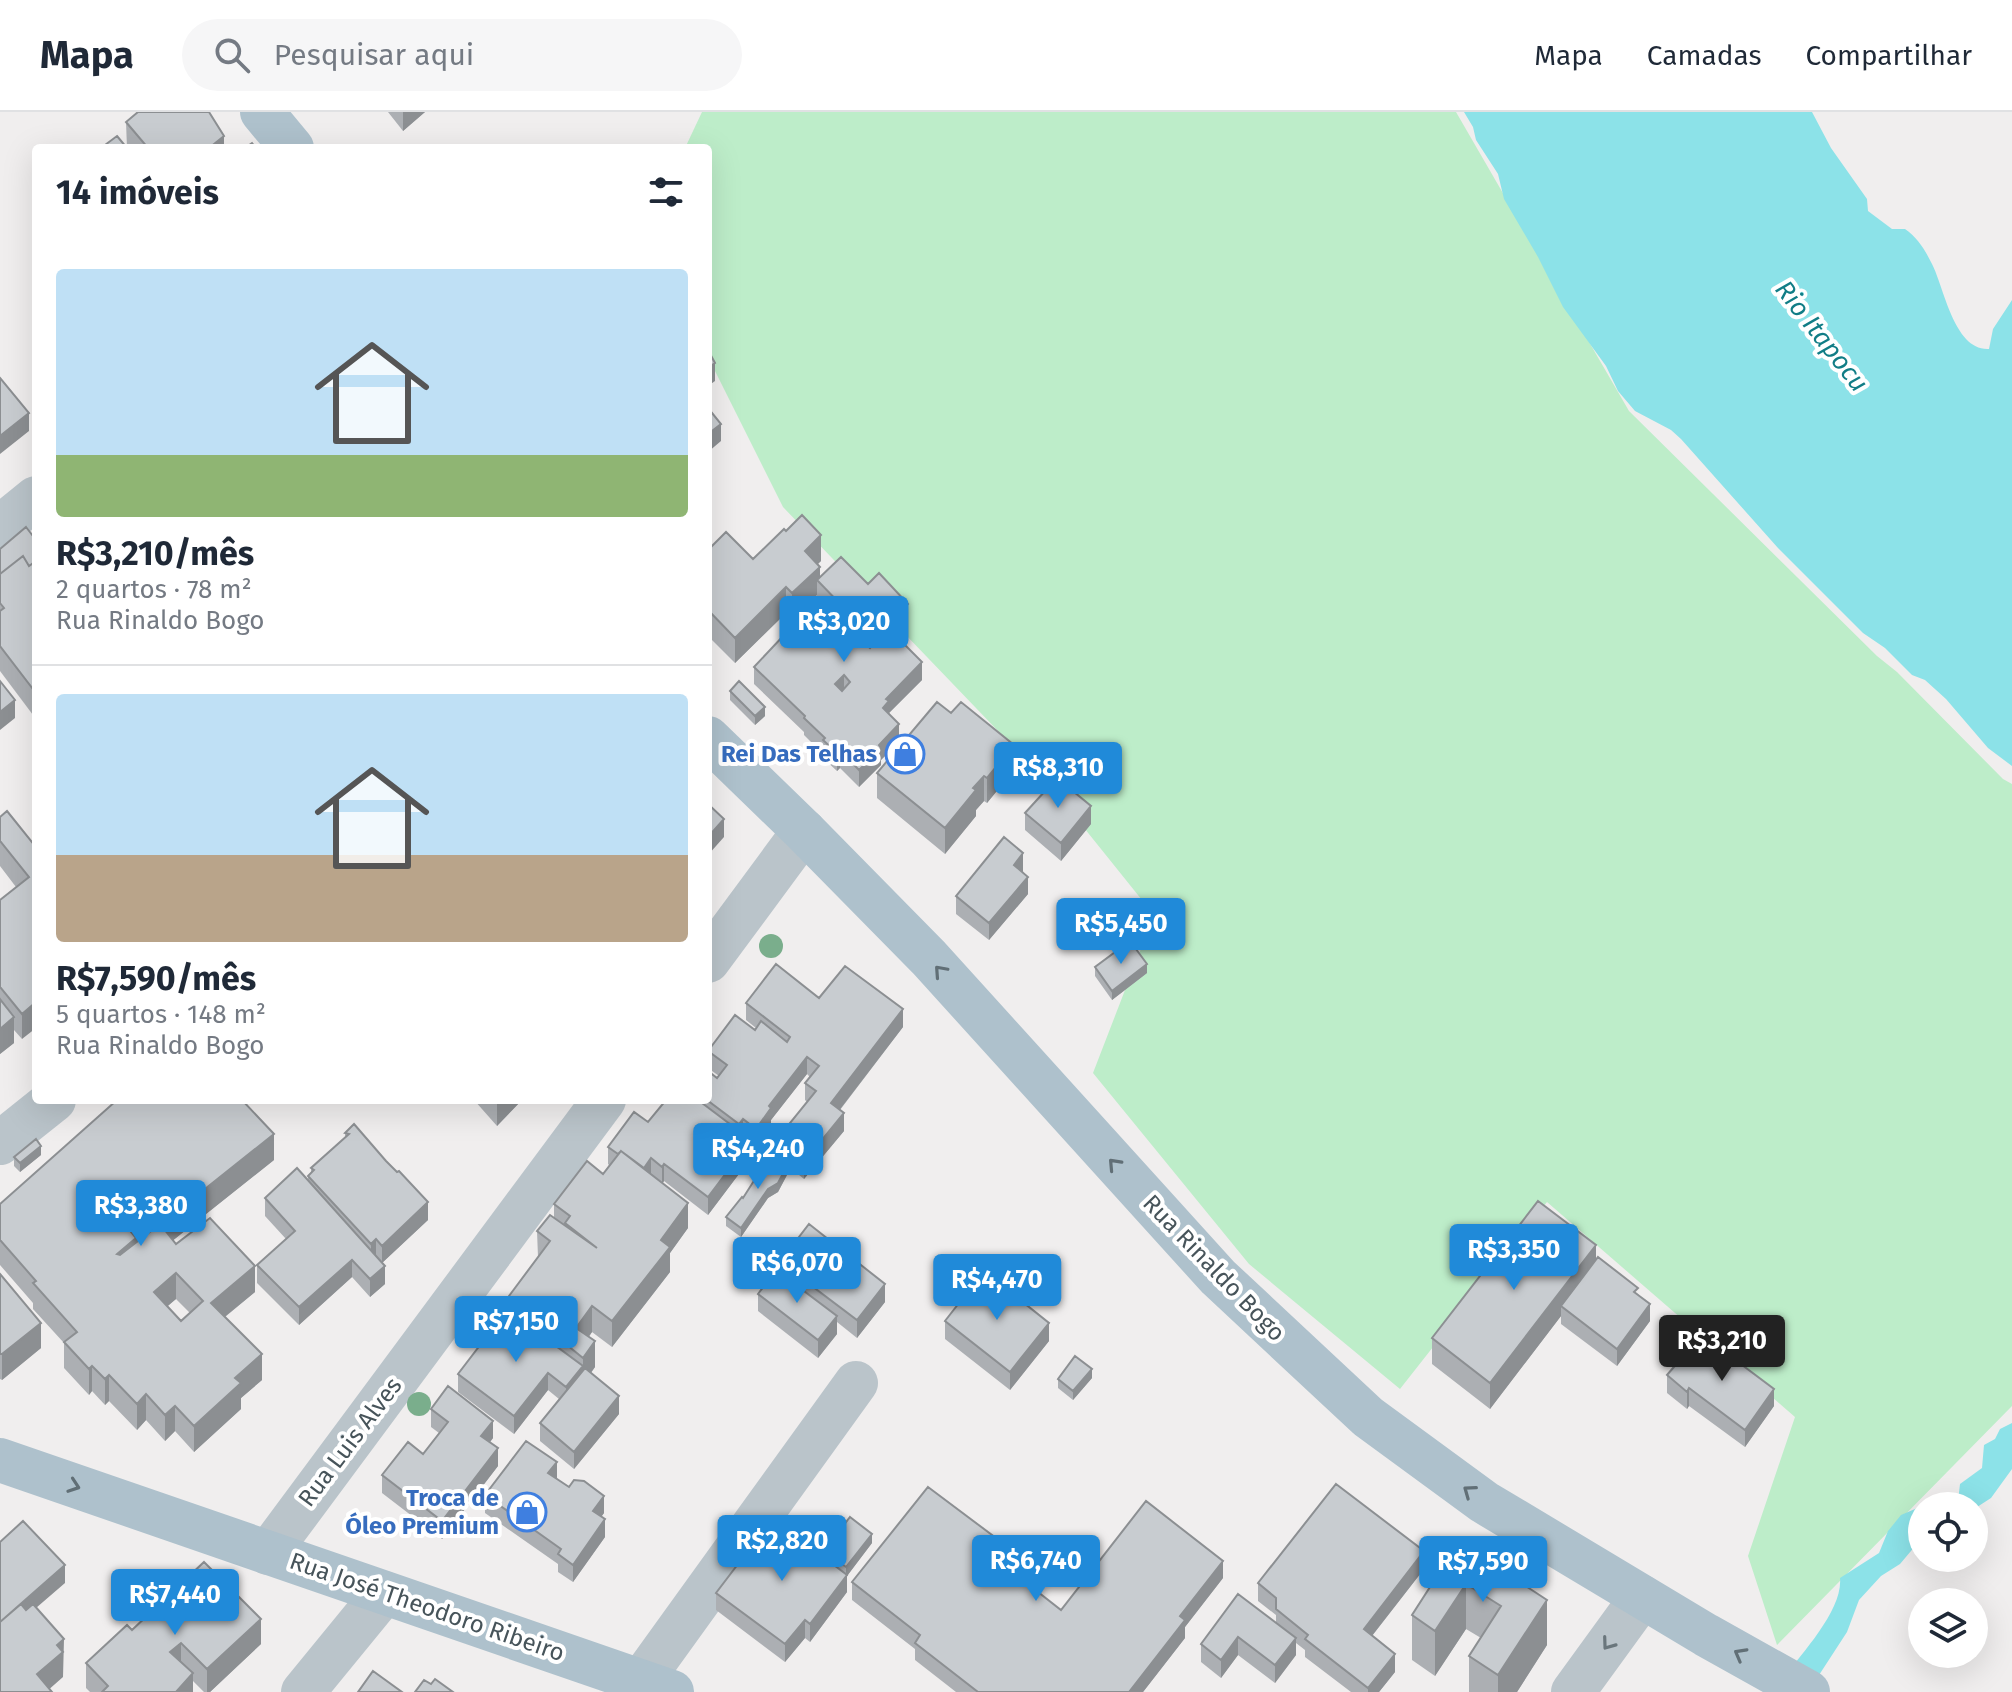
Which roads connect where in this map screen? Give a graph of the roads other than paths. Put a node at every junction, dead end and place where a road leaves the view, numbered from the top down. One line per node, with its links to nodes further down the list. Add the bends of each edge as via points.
1 (262, 112): 2 (main road)
2 (289, 144)
3 (32, 501): 4 (street)
4 (0, 527)
5 (712, 742): 6 (main road, Rua Rinaldo Bogo)
6 (804, 831): 7 (street); 15 (main road, Rua Rinaldo Bogo, one-way to 6, via 1484,1502 1368,1417 1277,1335 929,958)
7 (712, 956)
8 (49, 1104): 10 (street)
9 (601, 1104): 13 (street, Rua Luis Alves)
10 (0, 1143)
11 (856, 1383): 16 (street)
12 (0, 1460): 13 (main road, Rua José Theodoro Ribeiro, one-way to 13)
13 (268, 1553): 14 (main road, Rua José Theodoro Ribeiro)
14 (384, 1593): 16 (main road, Rua José Theodoro Ribeiro); 17 (street)
15 (1642, 1597): 18 (street, one-way to 18); 19 (main road, Rua Rinaldo Bogo, one-way to 15)
16 (657, 1686)
17 (303, 1692)
18 (1573, 1692)
19 (1808, 1692)

